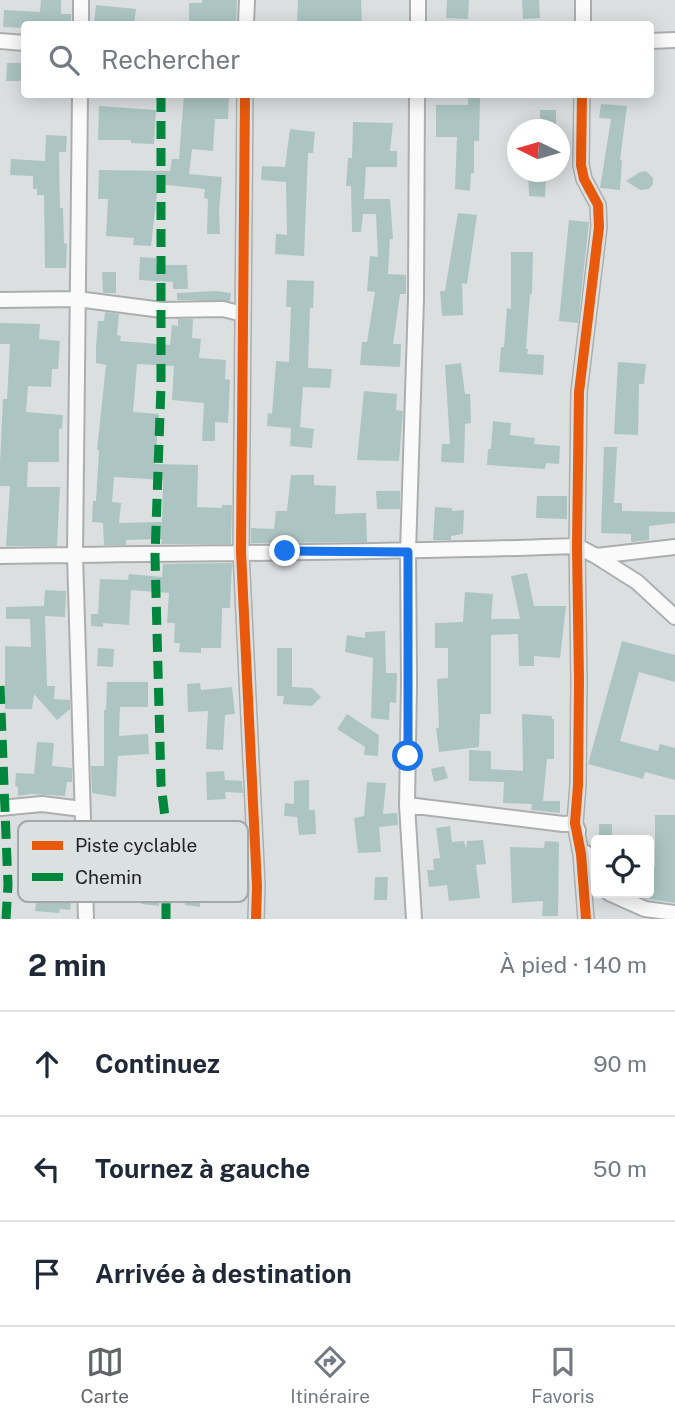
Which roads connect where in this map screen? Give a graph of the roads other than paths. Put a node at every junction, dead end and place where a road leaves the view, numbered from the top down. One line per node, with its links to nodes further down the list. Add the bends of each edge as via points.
1 (81, 0): 5 (street)
2 (247, 0): 6 (street)
3 (418, 0): 7 (street)
4 (583, 0): 8 (street)
5 (81, 21)
6 (246, 21)
7 (418, 21)
8 (583, 21)
9 (675, 40): 11 (street)
10 (0, 41): 12 (street)
11 (654, 41)
12 (21, 43)
13 (80, 98): 17 (street)
14 (245, 98): 19 (street)
15 (417, 98): 23 (street)
16 (582, 98): 20 (street, via 580,164 598,205 599,227 579,392)
17 (77, 299): 18 (street); 19 (street); 24 (street)
18 (0, 300)
19 (243, 314): 22 (street)
20 (578, 546): 23 (street); 26 (street); 32 (street)
21 (675, 547): 26 (street)
22 (241, 552): 23 (street); 24 (street); 36 (street)
23 (408, 552): 28 (street)
24 (75, 555): 25 (street); 30 (street)
25 (0, 556)
26 (596, 556): 27 (street, via 637,582)
27 (675, 617)
28 (407, 805): 32 (street); 37 (street)
29 (0, 808): 30 (street, via 42,804)
30 (82, 809): 31 (street)
31 (82, 821)
32 (575, 823): 33 (street); 38 (street)
33 (591, 868)
34 (620, 898): 35 (street, via 645,909)
35 (675, 913)
36 (256, 919)
37 (414, 919)
38 (586, 919)

